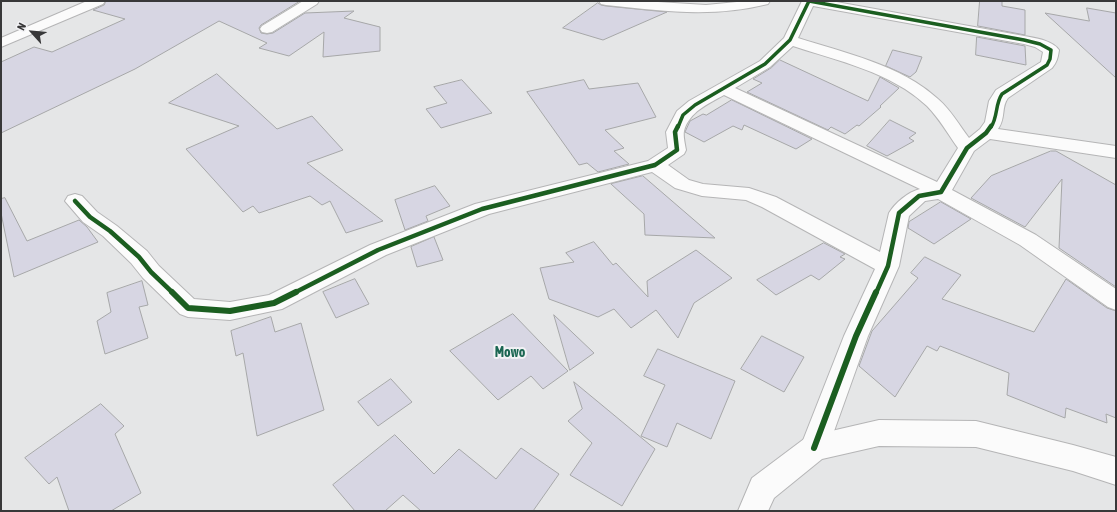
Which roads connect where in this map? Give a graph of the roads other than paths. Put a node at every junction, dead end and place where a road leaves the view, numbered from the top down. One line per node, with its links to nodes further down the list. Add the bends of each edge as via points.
1 (98, 1): 8 (street)
2 (312, 1): 6 (street)
3 (606, 1): 4 (street, via 700,8 733,7)
4 (763, 1)
5 (809, 1): 7 (street); 10 (street, via 1024,40 1051,50 1047,65 1002,94 997,101 994,122)
6 (267, 29)
7 (790, 40): 9 (street, via 765,64); 11 (street, via 864,65 894,77 914,89 932,102)
8 (1, 43)
9 (724, 89): 13 (street, via 695,105 683,115 675,132 677,150); 14 (street)
10 (986, 133): 11 (street); 12 (street)
11 (967, 148): 14 (street)
12 (1116, 152)
13 (656, 166): 15 (street, via 482,209 378,250 274,303 230,311 188,308 139,257 90,217); 16 (street, via 682,184 702,190 749,194 768,202)
14 (940, 192): 16 (street, via 919,196 899,214); 17 (street, via 1028,240)
15 (75, 201)
16 (888, 266): 18 (street, via 856,336)
17 (1116, 301)
18 (814, 448): 19 (street, via 879,433 976,434); 20 (street, via 763,488)
19 (1116, 471)
20 (753, 511)

